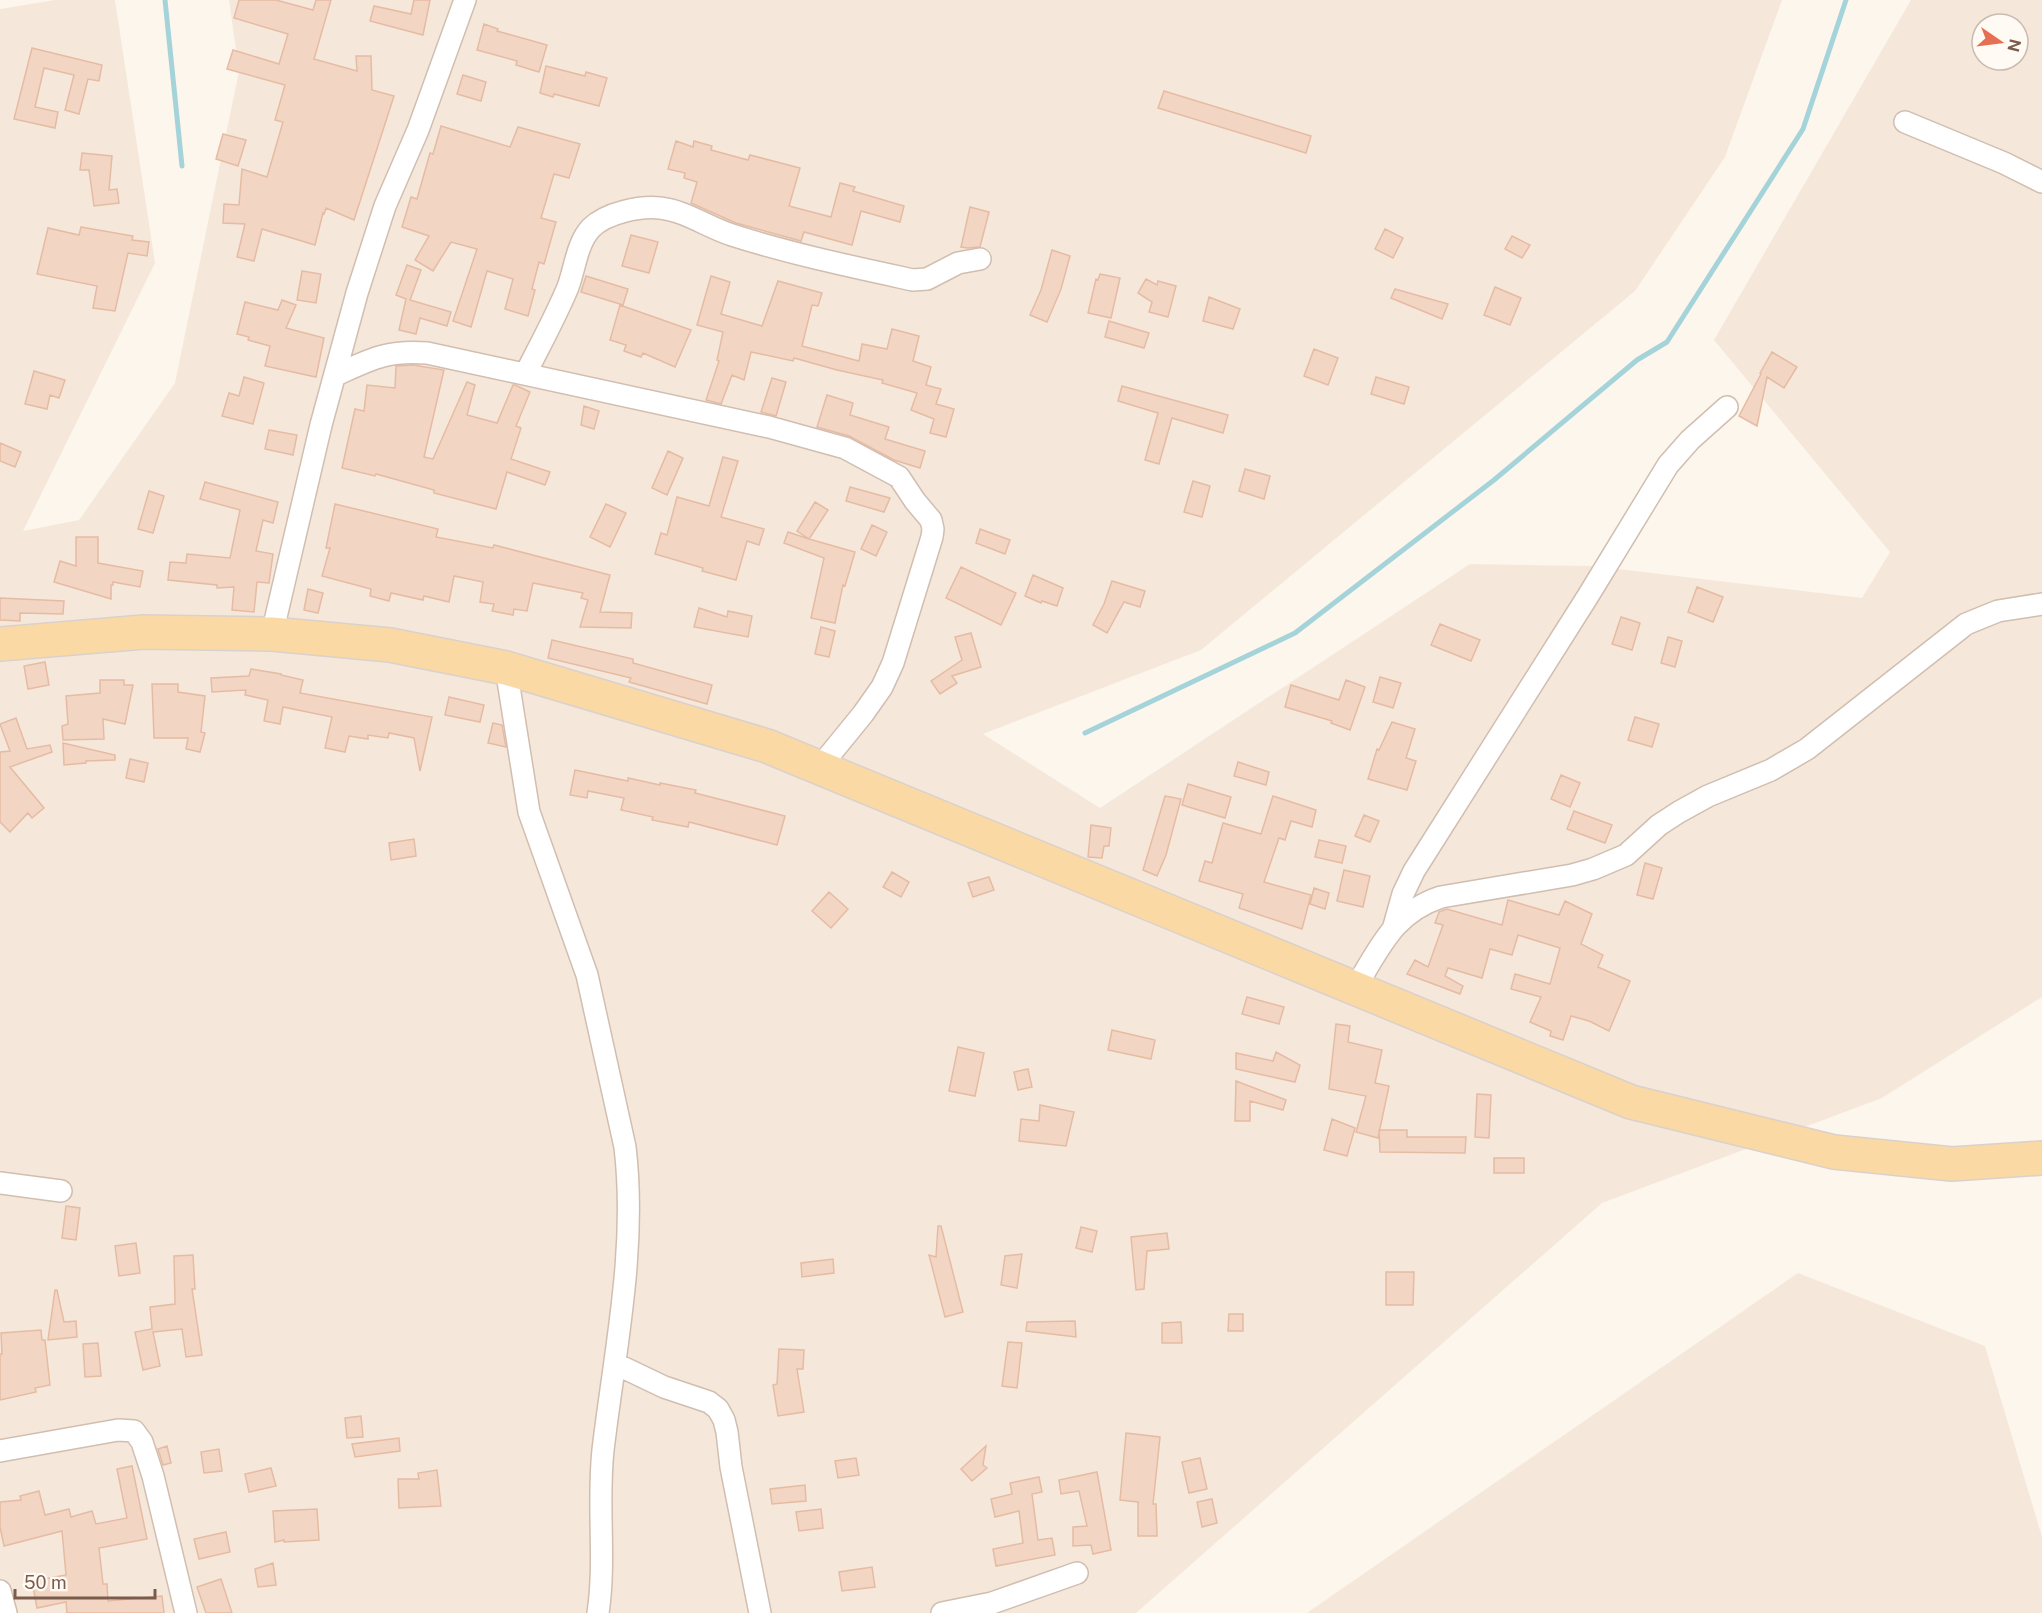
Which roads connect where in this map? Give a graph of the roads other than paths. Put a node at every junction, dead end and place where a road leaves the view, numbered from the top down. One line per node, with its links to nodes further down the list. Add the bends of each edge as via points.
1 (465, 0): 6 (street, via 418,130 385,206)
2 (1905, 122): 3 (street)
3 (2042, 182)
4 (980, 258): 5 (street, via 958,263 927,279 913,280 746,239 674,210 641,208 601,221 590,229)
5 (526, 373): 6 (street, via 406,351 389,353); 12 (street, via 769,427 845,448 892,471 906,484 931,520 932,537 882,687)
6 (336, 375): 9 (street)
7 (1727, 407): 13 (street, via 1690,440 1651,491 1414,871 1402,894)
8 (2042, 604): 13 (street, via 1998,611 1966,624 1807,750 1679,812 1626,855 1572,875 1441,897 1427,902)
9 (272, 634): 10 (main road, via 144,632); 11 (main road, via 390,645)
10 (0, 644)
11 (506, 668): 12 (main road, via 767,747); 18 (street, via 529,812 586,975 625,1147 630,1207)
12 (819, 768): 14 (main road)
13 (1394, 926): 14 (street)
14 (1355, 988): 15 (main road, via 1631,1102 1834,1152 1952,1164)
15 (2042, 1158)
16 (0, 1183): 17 (street)
17 (61, 1191)
18 (616, 1364): 24 (street, via 602,1469 603,1563); 25 (street, via 718,1409 724,1420)
19 (0, 1452): 23 (street, via 118,1430 134,1431 142,1442 153,1476)
20 (1077, 1573): 26 (street, via 992,1603)
21 (0, 1591): 22 (street)
22 (6, 1613)
23 (186, 1613)
24 (598, 1613)
25 (760, 1613)
26 (942, 1613)

